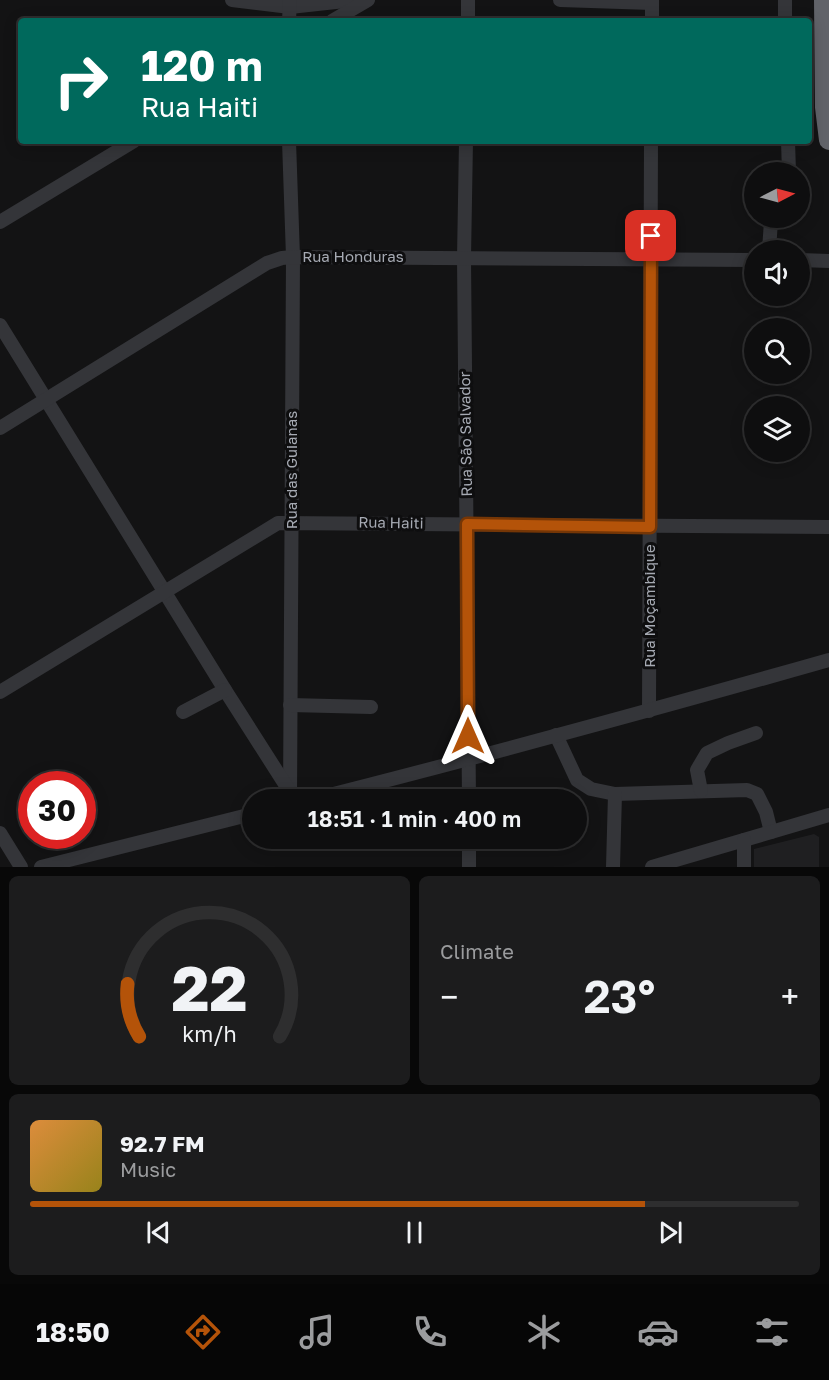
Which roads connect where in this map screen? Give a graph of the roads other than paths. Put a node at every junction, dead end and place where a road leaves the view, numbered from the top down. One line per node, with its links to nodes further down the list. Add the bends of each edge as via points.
1 (232, 0): 9 (street)
2 (354, 0): 9 (street)
3 (368, 0): 10 (street)
4 (468, 0): 11 (street)
5 (560, 0): 8 (street)
6 (785, 0): 13 (street)
7 (824, 0): 14 (highway)
8 (652, 1): 12 (street)
9 (290, 9)
10 (337, 18)
11 (468, 18)
12 (652, 18)
13 (785, 18)
14 (829, 140)
15 (129, 144): 21 (street)
16 (289, 144): 22 (street, Rua das Guianas)
17 (466, 144): 23 (street, Rua São Salvador)
18 (651, 144): 24 (street, Rua Moçambique)
19 (788, 144): 20 (street)
20 (789, 162)
21 (0, 222)
22 (293, 257): 23 (street, Rua Honduras); 29 (street, Rua Honduras, via 267,263); 31 (street, Rua das Guianas)
23 (464, 258): 24 (street, Rua Honduras); 32 (street, Rua São Salvador)
24 (651, 260): 25 (street, Rua Honduras); 33 (street, Rua Moçambique)
25 (744, 260)
26 (810, 260): 27 (street)
27 (829, 261)
28 (0, 325): 29 (street)
29 (46, 400): 30 (street, Rua Honduras); 35 (street)
30 (0, 428)
31 (292, 522): 32 (street, Rua Haiti); 35 (street, Rua Haiti, via 278,523); 39 (street, Rua das Guianas)
32 (467, 524): 33 (street, Rua Haiti); 45 (street, Rua São Salvador)
33 (650, 527): 34 (street, Rua Haiti); 41 (street, Rua Moçambique)
34 (829, 527)
35 (165, 591): 37 (street); 38 (street, Rua Haiti)
36 (829, 660): 41 (street)
37 (225, 690): 42 (street); 46 (street)
38 (0, 692)
39 (290, 705): 40 (street); 47 (street, Rua das Guianas)
40 (371, 707)
41 (649, 711): 44 (street)
42 (183, 712)
43 (756, 733): 50 (street, via 707,753 697,770)
44 (556, 735): 45 (street); 51 (street, via 577,780 591,789)
45 (468, 759): 48 (street); 49 (street, Rua São Salvador)
46 (286, 789)
47 (290, 789)
48 (352, 789)
49 (469, 789)
50 (701, 791): 51 (street); 54 (street, via 747,790 757,794)
51 (615, 794): 61 (street)
52 (829, 815): 54 (street)
53 (242, 817): 59 (street)
54 (771, 832): 56 (street)
55 (0, 833): 58 (street)
56 (744, 840): 62 (street); 63 (street)
57 (469, 849): 60 (street)
58 (21, 867)
59 (41, 867)
60 (469, 867)
61 (613, 867)
62 (651, 867)
63 (744, 867)

